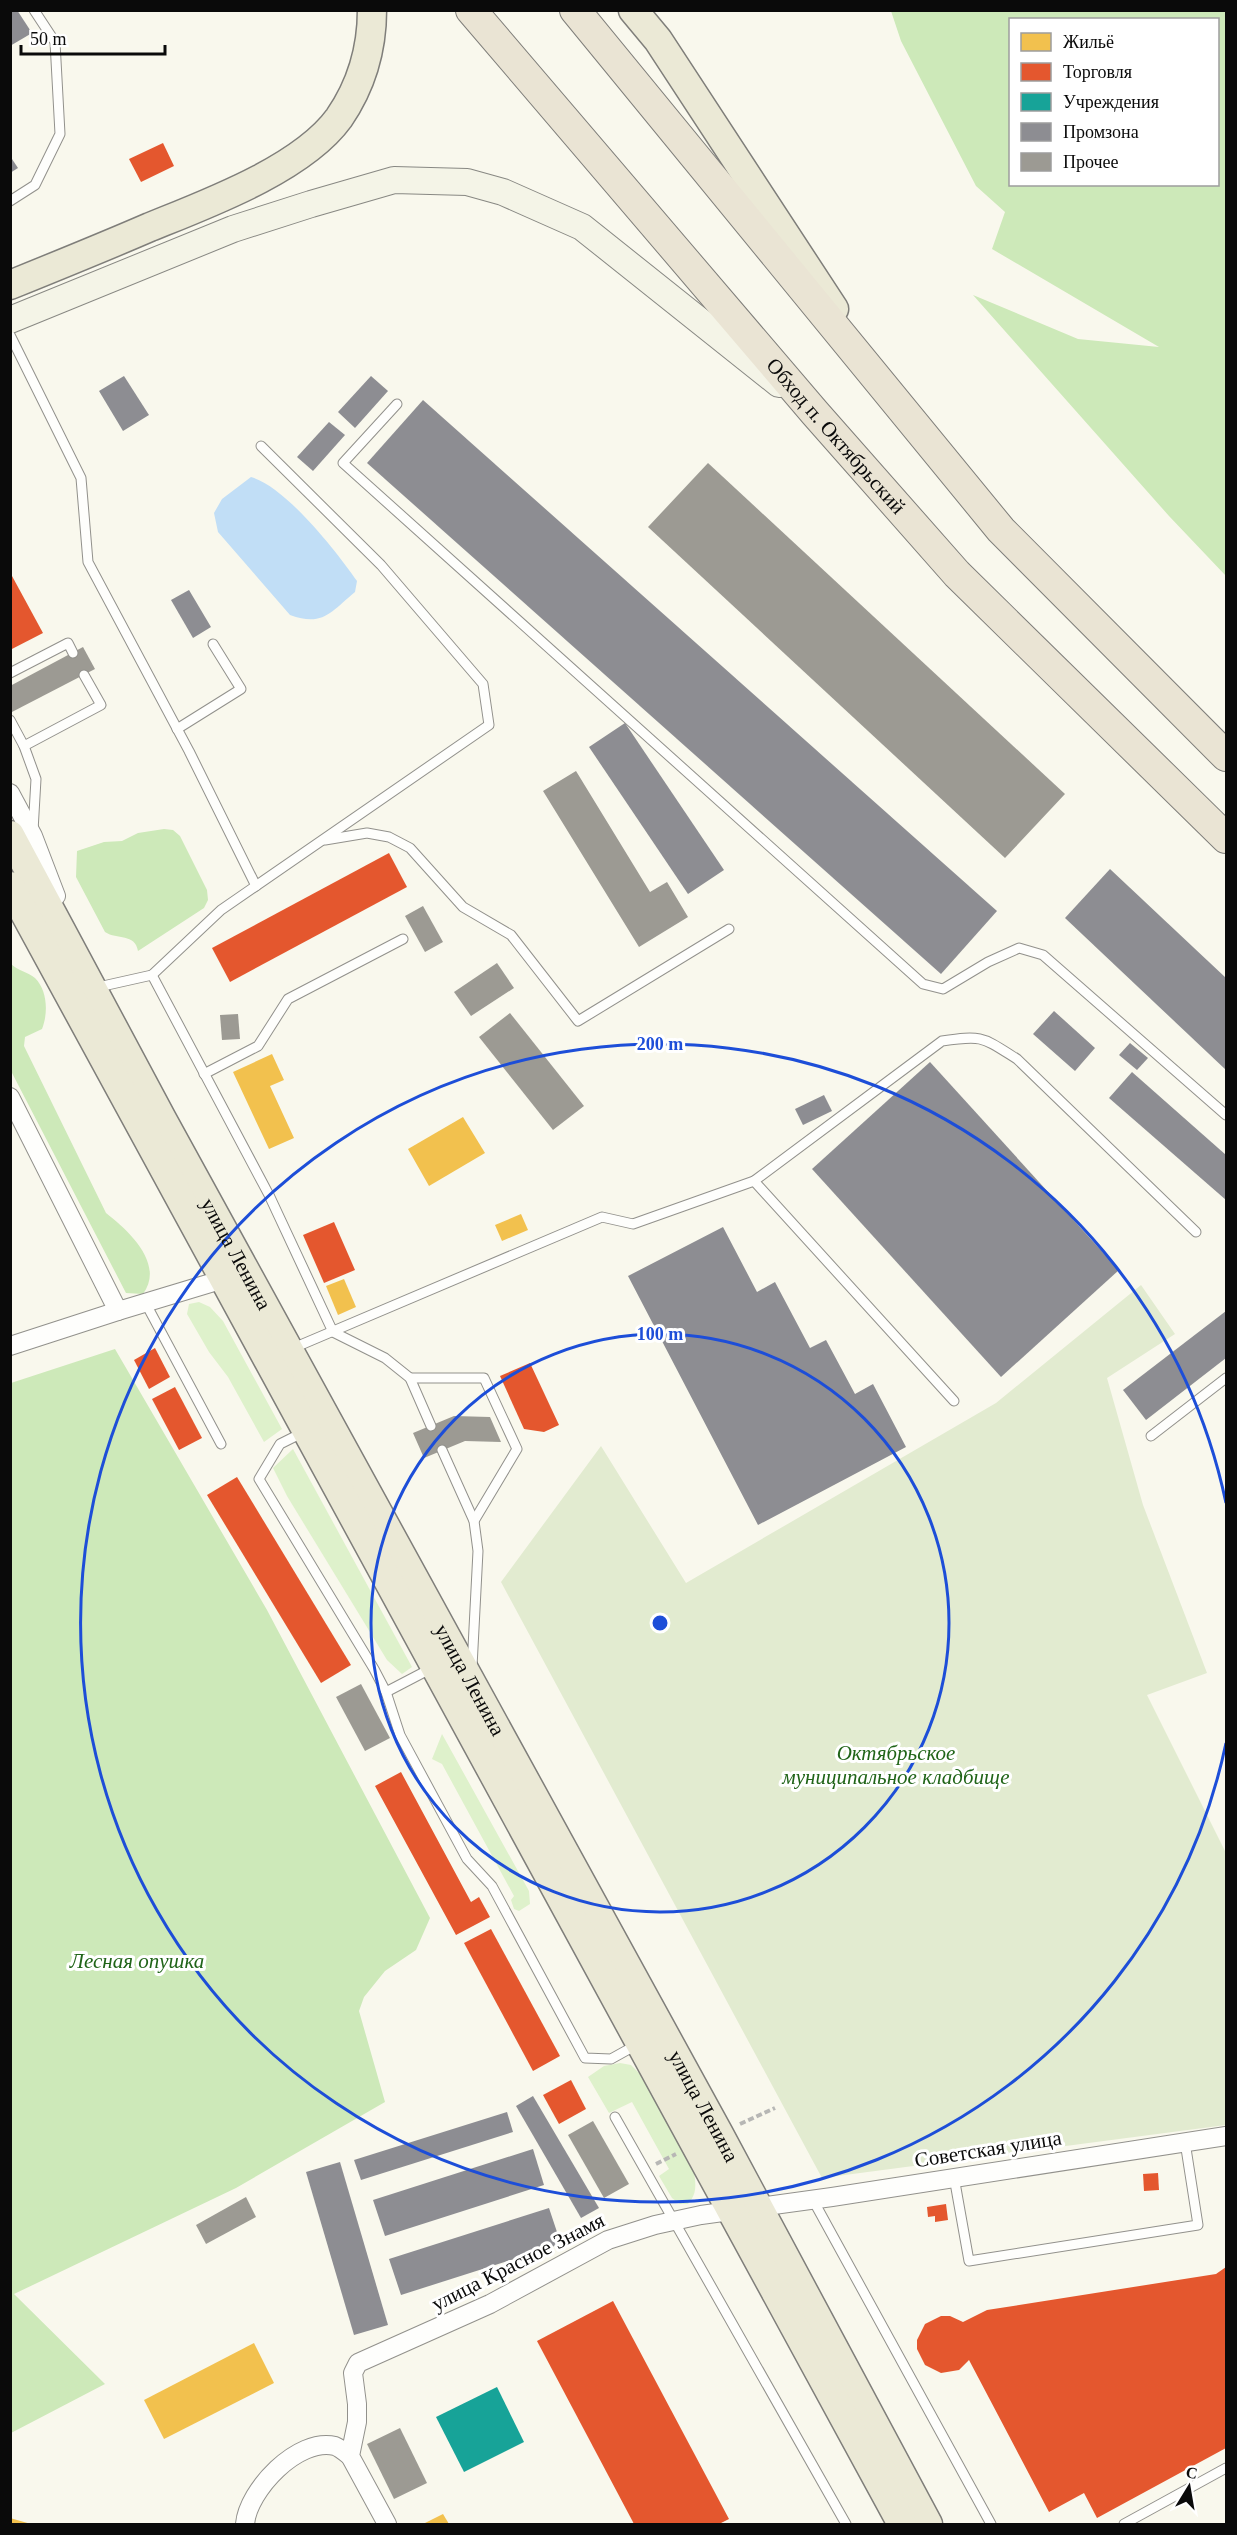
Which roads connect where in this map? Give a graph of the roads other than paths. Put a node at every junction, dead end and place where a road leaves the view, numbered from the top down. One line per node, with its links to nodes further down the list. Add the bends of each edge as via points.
1 (34, 10): 6 (lane, via 55,42 60,134 35,185)
2 (372, 10): 7 (main road, via 368,55 356,88 338,120 306,149 270,174 219,199)
3 (471, 10): 12 (highway, Обход п. Октябрьский)
4 (575, 10): 10 (highway)
5 (633, 10): 10 (main road, via 658,40)
6 (10, 201)
7 (10, 285)
8 (10, 320): 12 (main road, via 233,229 394,180 466,182 503,192 582,227)
9 (10, 334): 19 (lane, via 81,478 88,561)
10 (891, 396): 21 (highway, via 1001,530)
11 (397, 404): 34 (lane, via 343,463 923,984 943,990 1018,948 1043,955)
12 (815, 413): 24 (highway, Обход п. Октябрьский, via 957,574)
13 (261, 446): 25 (lane, via 381,566 483,684 489,725)
14 (213, 644): 19 (lane, via 241,689)
15 (73, 653): 16 (lane, via 68,643)
16 (10, 674)
17 (84, 675): 20 (lane, via 101,705)
18 (10, 720): 20 (lane)
19 (177, 729): 27 (lane)
20 (24, 746): 23 (lane, via 36,779)
21 (1227, 756)
22 (10, 793): 23 (street)
23 (22, 835): 31 (main road, улица Ленина)
24 (1227, 838)
25 (320, 841): 27 (lane); 28 (lane, via 367,832 410,848 463,907 511,935 578,1021)
26 (10, 886): 37 (main road, улица Ленина)
27 (256, 886): 30 (lane, via 221,910)
28 (729, 929)
29 (403, 939): 32 (lane, via 288,999 258,1046)
30 (152, 975): 31 (lane); 32 (lane)
31 (89, 981): 42 (main road, улица Ленина)
32 (204, 1074): 40 (lane)
33 (10, 1097): 39 (street)
34 (1227, 1114)
35 (754, 1181): 36 (lane, via 942,1041 975,1036 1017,1059); 40 (lane, via 633,1224 602,1217); 45 (lane)
36 (1196, 1232)
37 (224, 1279): 38 (street); 47 (main road, улица Ленина)
38 (146, 1302): 39 (street); 49 (lane)
39 (118, 1311): 41 (street)
40 (333, 1332): 42 (lane); 43 (lane, via 385,1358)
41 (10, 1346)
42 (289, 1350): 53 (main road, улица Ленина)
43 (410, 1378): 46 (lane); 51 (lane, via 484,1378 517,1449)
44 (1227, 1378): 48 (lane)
45 (954, 1401)
46 (431, 1426)
47 (306, 1431): 52 (main road, улица Ленина); 54 (lane, via 280,1444 259,1479)
48 (1150, 1436)
49 (221, 1444)
50 (442, 1450): 51 (lane)
51 (474, 1521): 53 (lane, via 478,1551)
52 (434, 1666): 54 (lane); 55 (main road, улица Ленина)
53 (471, 1682): 61 (main road, улица Ленина)
54 (386, 1692): 55 (lane, via 400,1736 455,1839 492,1886 585,2058 611,2059)
55 (640, 2043): 61 (main road, улица Ленина)
56 (615, 2117): 62 (lane)
57 (1227, 2136): 58 (street, Советская улица)
58 (1185, 2142): 59 (street, Советская улица); 59 (lane, via 1198,2225 969,2261)
59 (954, 2177): 60 (street, Советская улица)
60 (813, 2200): 61 (street, Советская улица); 70 (lane)
61 (744, 2209): 62 (street, улица Красное Знамя); 65 (main road, улица Ленина); 69 (main road, улица Ленина)
62 (674, 2221): 63 (street, улица Красное Знамя, via 608,2240 490,2304 358,2363 353,2373 357,2422); 68 (lane)
63 (350, 2456): 66 (street, via 336,2446 318,2445 296,2456 271,2473 252,2499); 67 (street)
64 (1227, 2469): 71 (lane)
65 (897, 2523)
66 (246, 2524)
67 (387, 2524)
68 (846, 2524)
69 (928, 2524)
70 (991, 2524)
71 (1124, 2524)

